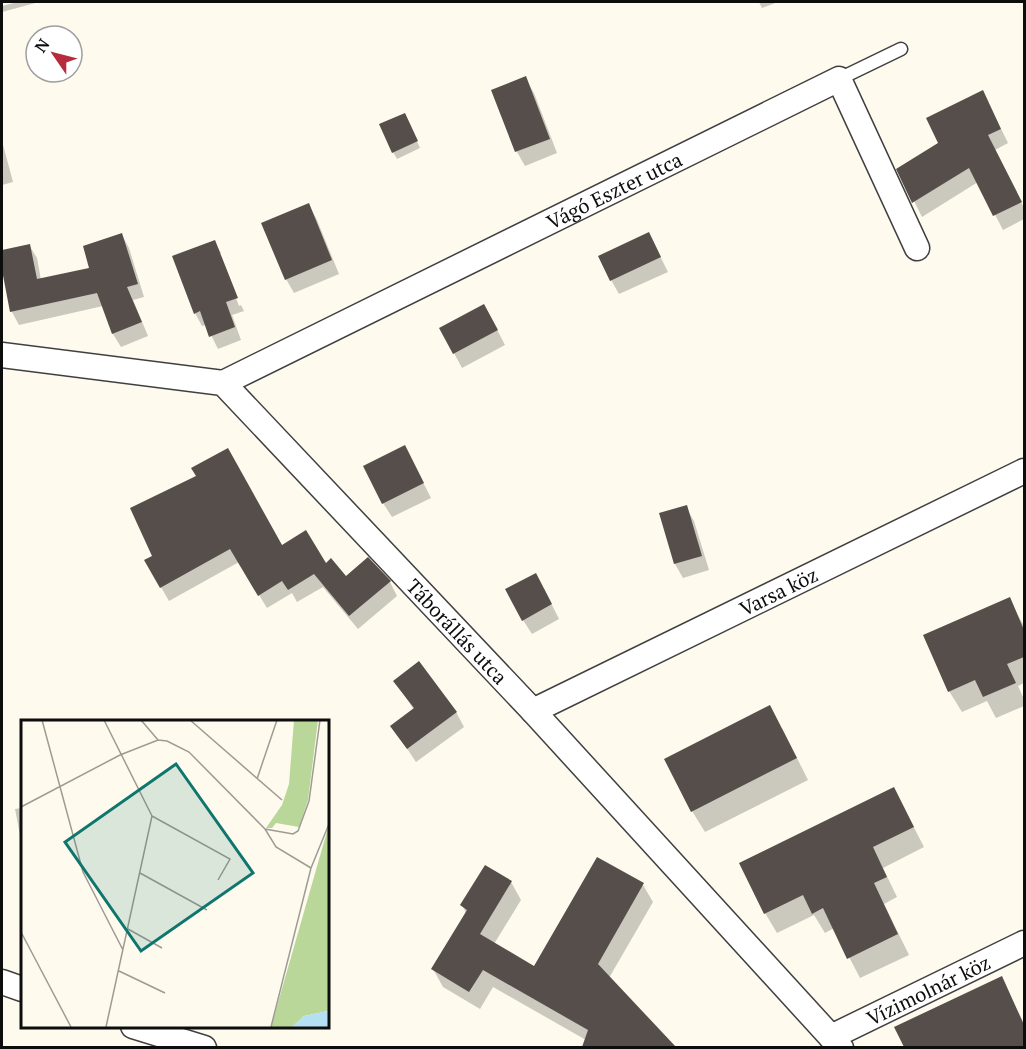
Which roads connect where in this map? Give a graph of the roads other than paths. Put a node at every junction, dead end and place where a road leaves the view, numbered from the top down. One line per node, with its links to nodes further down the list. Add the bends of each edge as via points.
1 (901, 49): 2 (lane)
2 (839, 79): 3 (street); 5 (street, Vágó Eszter utca)
3 (917, 248)
4 (2, 355): 5 (street)
5 (223, 383): 7 (street, Táborállás utca)
6 (1024, 471): 7 (street, Varsa köz)
7 (533, 711): 12 (street, Táborállás utca)
8 (1024, 943): 12 (street, Vízimolnár köz)
9 (2, 982): 10 (street)
10 (21, 989)
11 (140, 1028): 13 (street)
12 (836, 1042)
13 (204, 1047)

